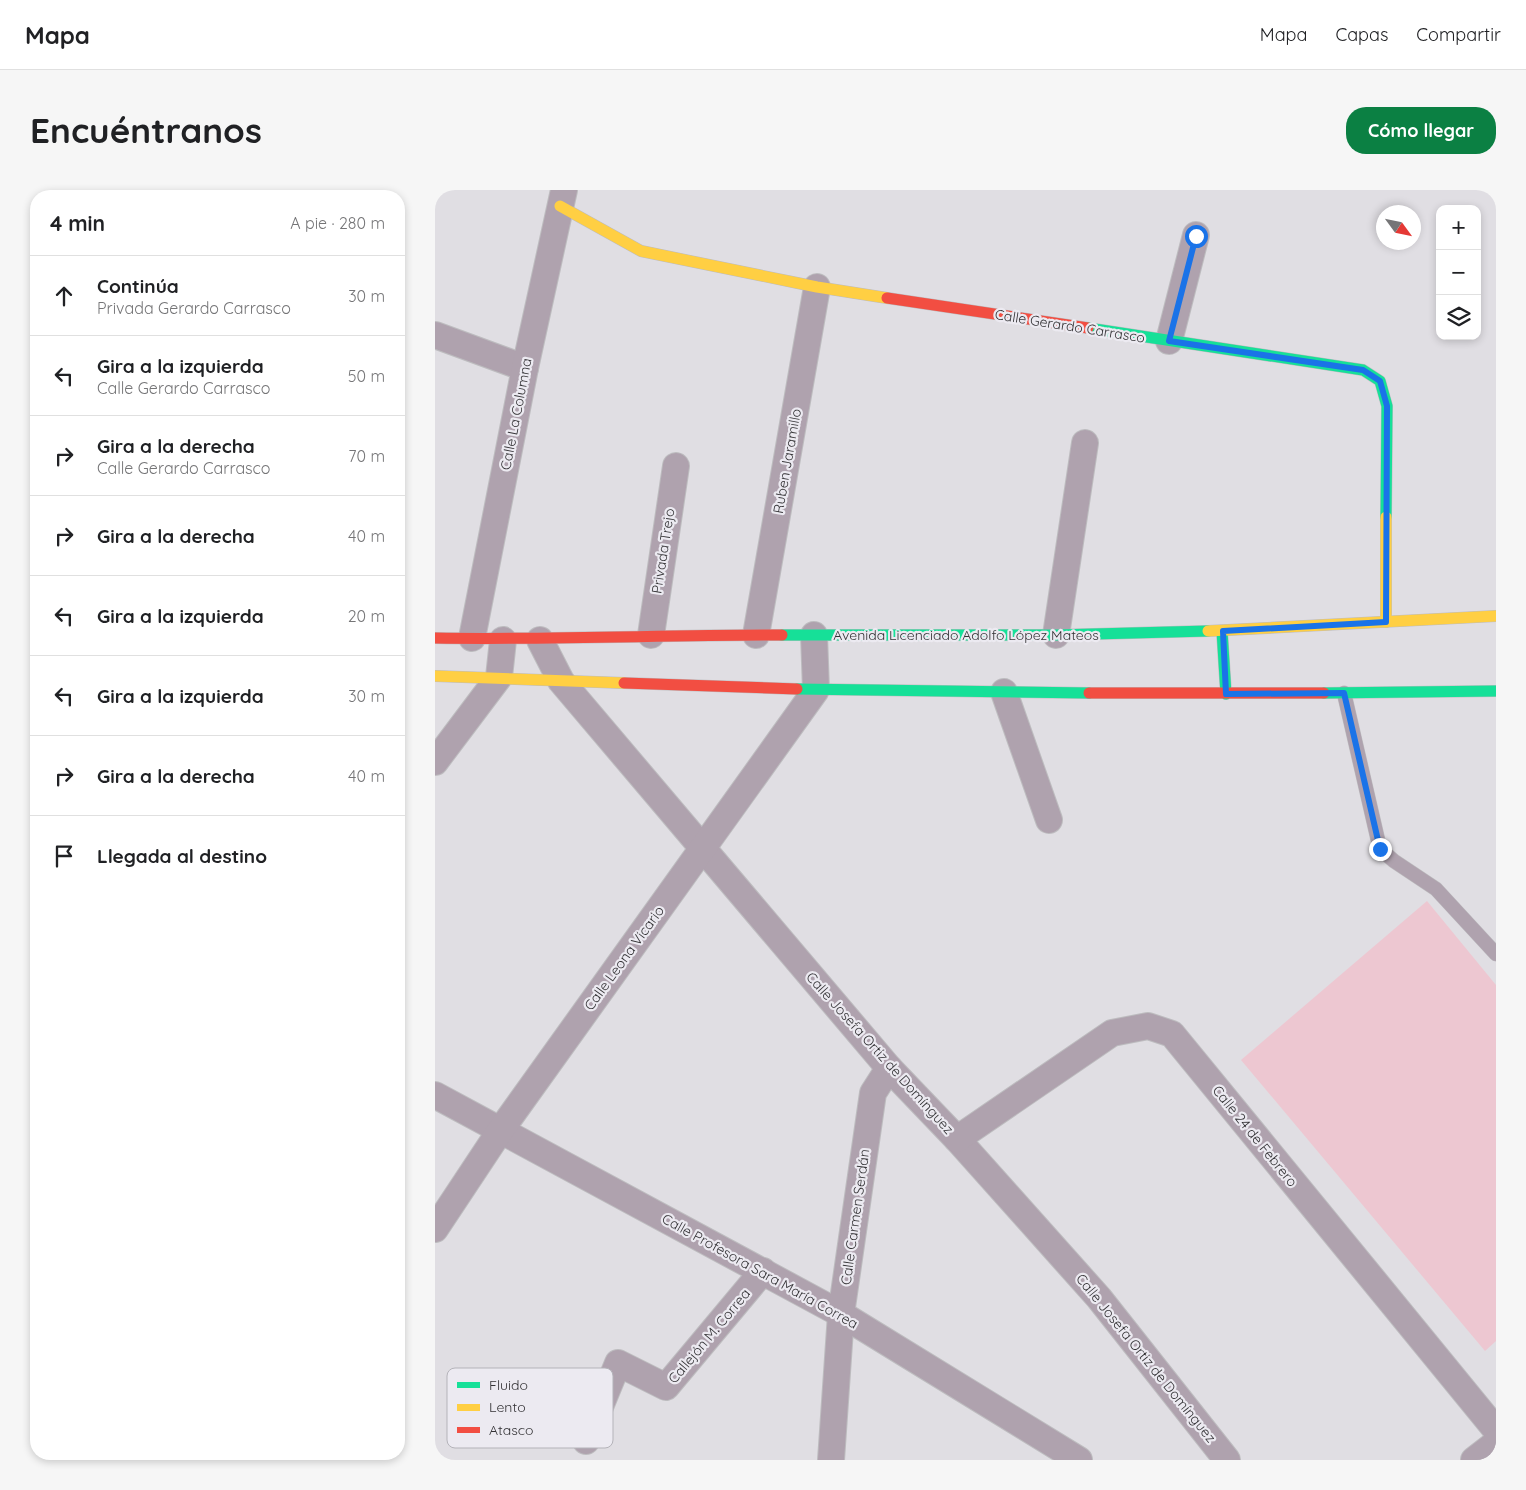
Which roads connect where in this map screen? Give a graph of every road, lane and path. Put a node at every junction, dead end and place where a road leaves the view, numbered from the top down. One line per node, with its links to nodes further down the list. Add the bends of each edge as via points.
1 (562, 198): 3 (street, Calle Gerardo Carrasco, via 641,251); 6 (street, Calle La Columna)
2 (1196, 236): 5 (street)
3 (817, 287): 5 (street, Calle Gerardo Carrasco); 13 (street, Ruben Jaramillo)
4 (435, 335): 6 (street)
5 (1169, 341): 10 (street, Calle Gerardo Carrasco, via 1363,370 1380,381 1387,406)
6 (525, 368): 17 (street, Calle La Columna)
7 (1085, 443): 15 (street)
8 (676, 466): 12 (street, Privada Trejo)
9 (1496, 616): 10 (street, Avenida Licenciado Adolfo López Mateos)
10 (1386, 622): 11 (street, Avenida Licenciado Adolfo López Mateos)
11 (1223, 631): 15 (street, Avenida Licenciado Adolfo López Mateos); 27 (street)
12 (651, 635): 13 (street, Avenida Licenciado Adolfo López Mateos); 19 (street, Avenida Licenciado Adolfo López Mateos)
13 (756, 635): 14 (street, Avenida Licenciado Adolfo López Mateos)
14 (814, 635): 15 (street, Avenida Licenciado Adolfo López Mateos); 23 (street)
15 (1056, 635)
16 (435, 638): 17 (street, Avenida Licenciado Adolfo López Mateos)
17 (472, 638): 18 (street, Avenida Licenciado Adolfo López Mateos)
18 (503, 640): 19 (street, Avenida Licenciado Adolfo López Mateos); 21 (street)
19 (540, 640): 22 (street, Calle Josefa Ortiz de Domínguez)
20 (435, 676): 21 (street)
21 (499, 677): 22 (street); 28 (street)
22 (561, 681): 23 (street); 30 (street, Calle Josefa Ortiz de Domínguez)
23 (816, 690): 25 (street); 30 (street, Calle Leona Vicario)
24 (1496, 691): 26 (street)
25 (1004, 692): 27 (street); 29 (street)
26 (1344, 693): 27 (street); 31 (lane, via 1380,849 1436,889)
27 (1226, 694)
28 (435, 762)
29 (1049, 820)
30 (702, 849): 32 (street, Calle Josefa Ortiz de Domínguez); 34 (street, Calle Leona Vicario)
31 (1496, 954)
32 (889, 1068): 35 (street, Calle Josefa Ortiz de Domínguez); 38 (street, Calle Carmen Serdán, via 873,1094)
33 (435, 1095): 34 (street, Calle Profesora Sara María Correa)
34 (500, 1131): 36 (street, Calle Leona Vicario); 37 (street, Calle Profesora Sara María Correa)
35 (957, 1139): 40 (street, Calle 24 de Febrero, via 1112,1033 1148,1026 1172,1034); 44 (street, Calle Josefa Ortiz de Domínguez, via 1099,1298)
36 (435, 1229)
37 (763, 1271): 38 (street, Calle Profesora Sara María Correa); 39 (street, Callejón M. Correa, via 666,1387 618,1363)
38 (841, 1314): 42 (street, Calle Carmen Serdán); 43 (street, Calle Profesora Sara María Correa)
39 (613, 1376)
40 (1496, 1430)
41 (1496, 1442): 45 (street)
42 (831, 1460)
43 (1079, 1460)
44 (1227, 1460)
45 (1474, 1460)

